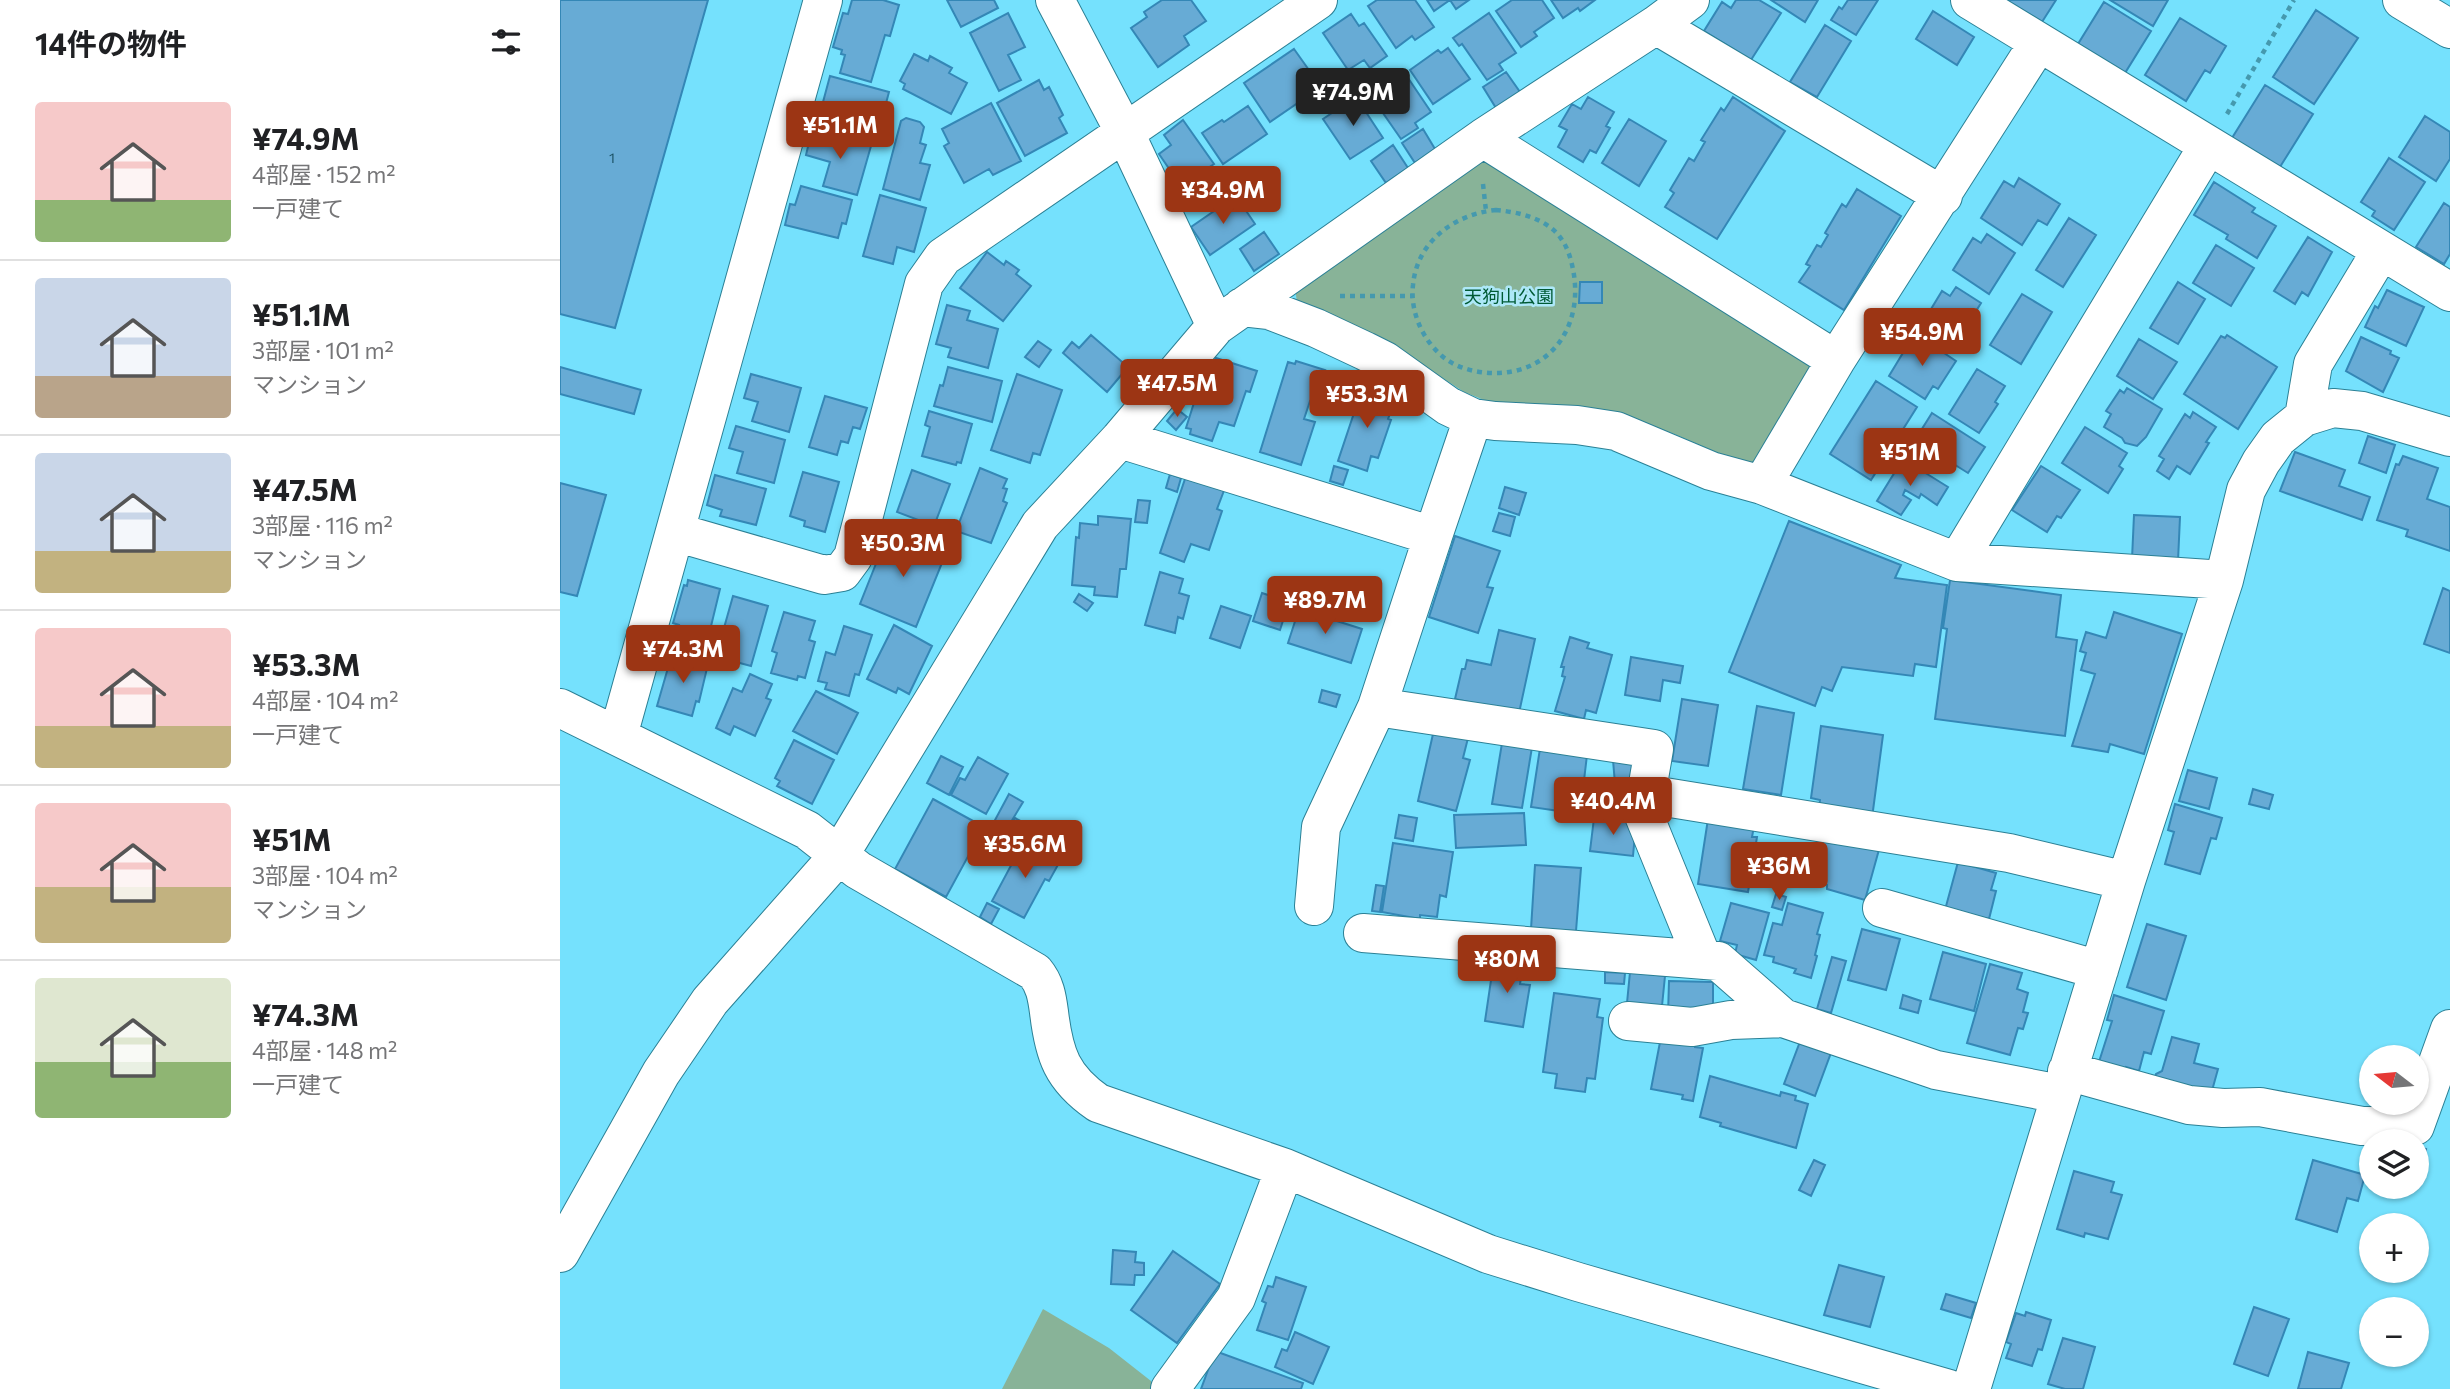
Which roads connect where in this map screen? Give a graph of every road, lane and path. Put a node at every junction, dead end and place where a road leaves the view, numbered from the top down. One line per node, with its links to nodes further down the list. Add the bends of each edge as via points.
1 (823, 0): 26 (street)
2 (1055, 0): 11 (street)
3 (1318, 0): 11 (street)
4 (1690, 0): 8 (street)
5 (1970, 0): 10 (street)
6 (2294, 0): 13 (path)
7 (2402, 0): 9 (street)
8 (1656, 25): 12 (street); 14 (street)
9 (2450, 29)
10 (2039, 43): 13 (street); 14 (street)
11 (1125, 133): 19 (street); 26 (street, via 943,257 924,284 853,557 842,572 824,575)
12 (1483, 138): 19 (street); 20 (street)
13 (2208, 146): 15 (street); 28 (street)
14 (1942, 196): 20 (street)
15 (2381, 251): 16 (street); 21 (street, via 2313,364)
16 (2450, 292)
17 (1329, 296): 18 (path)
18 (1412, 296): 18 (path, via 1417,267 1436,236 1455,221 1496,210 1541,222 1562,238 1573,269 1575,302 1569,326 1546,358 1522,369 1489,373 1444,358 1419,326)
19 (1229, 316): 22 (street, via 1269,310 1316,328 1385,360 1448,406); 24 (street)
20 (1836, 360): 25 (street)
21 (2304, 417): 23 (street, via 2333,408 2362,411); 29 (street, via 2278,438 2246,490)
22 (1473, 418): 25 (street, via 1616,431 1712,471); 27 (street)
23 (2450, 437)
24 (1120, 439): 27 (street); 34 (street, via 1040,525)
25 (1762, 485): 28 (street)
26 (675, 532): 32 (street)
27 (1433, 537): 30 (street)
28 (1957, 562): 29 (street)
29 (2224, 580): 35 (street)
30 (1377, 707): 33 (street, via 1654,749); 36 (street, via 1321,827)
31 (560, 708): 32 (street)
32 (618, 736): 34 (street, via 807,830)
33 (1646, 794): 35 (street, via 2009,853); 39 (street, via 1643,813)
34 (840, 854): 45 (street, via 858,870 1035,972 1042,980 1061,1065 1081,1091 1098,1103); 46 (street, via 710,1001 661,1073)
35 (2126, 881): 40 (street)
36 (1314, 906)
37 (1882, 908): 40 (street)
38 (1363, 933): 39 (street)
39 (1703, 960): 41 (street, via 1717,961)
40 (2099, 970): 44 (street)
41 (1783, 1018): 42 (street, via 1692,1027); 44 (street, via 1936,1070)
42 (1628, 1021)
43 (2450, 1029): 44 (street, via 2415,1126 2362,1126 2260,1107 2189,1105)
44 (2064, 1082): 49 (street)
45 (1285, 1168): 47 (street, via 1237,1298); 48 (street, via 1488,1254)
46 (560, 1254)
47 (1170, 1389)
48 (1949, 1389)
49 (1971, 1389)

